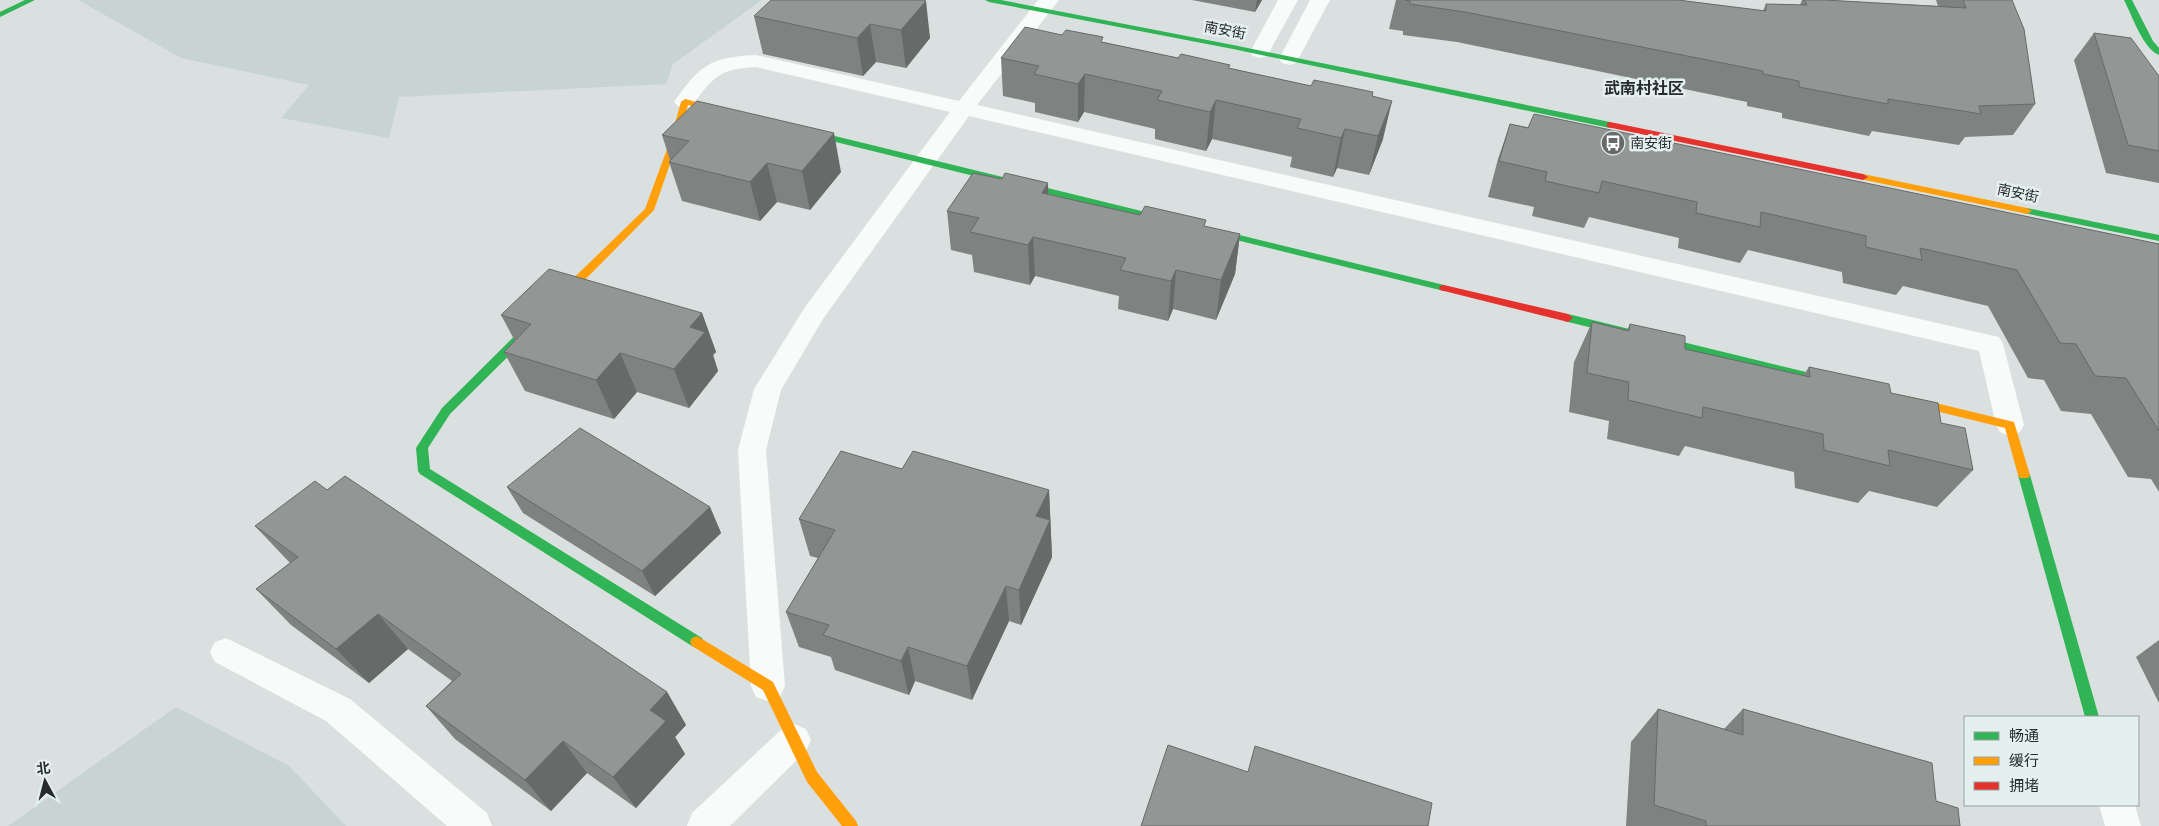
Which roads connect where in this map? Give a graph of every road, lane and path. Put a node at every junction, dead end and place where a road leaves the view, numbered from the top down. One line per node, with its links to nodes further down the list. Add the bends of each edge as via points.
1 (31, 0): 7 (street)
2 (989, 0): 6 (street, 南安街)
3 (1288, 0): 9 (street)
4 (1320, 0): 11 (street)
5 (2128, 0): 8 (street)
6 (1044, 5): 9 (street, 南安街); 13 (street)
7 (0, 15)
8 (2154, 42): 10 (street)
9 (1260, 52): 11 (street, 南安街)
10 (2159, 53)
11 (1289, 59): 17 (street, 南安街)
12 (685, 102): 13 (street, via 714,67 756,61); 14 (street); 22 (street, via 649,210 446,411 422,448 424,471)
13 (964, 108): 16 (street); 20 (street, via 1990,344)
14 (742, 116)
15 (790, 128): 16 (street)
16 (924, 160): 18 (street); 22 (street, via 814,313 768,389 752,450)
17 (2159, 238)
18 (1855, 387)
19 (1894, 397): 20 (street)
20 (2010, 425): 23 (street)
21 (226, 652): 26 (street, via 338,710)
22 (768, 686): 24 (street)
23 (2092, 716)
24 (794, 740): 27 (street); 28 (street, via 812,777)
25 (2117, 806): 29 (street)
26 (474, 826)
27 (705, 826)
28 (851, 826)
29 (2123, 826)

